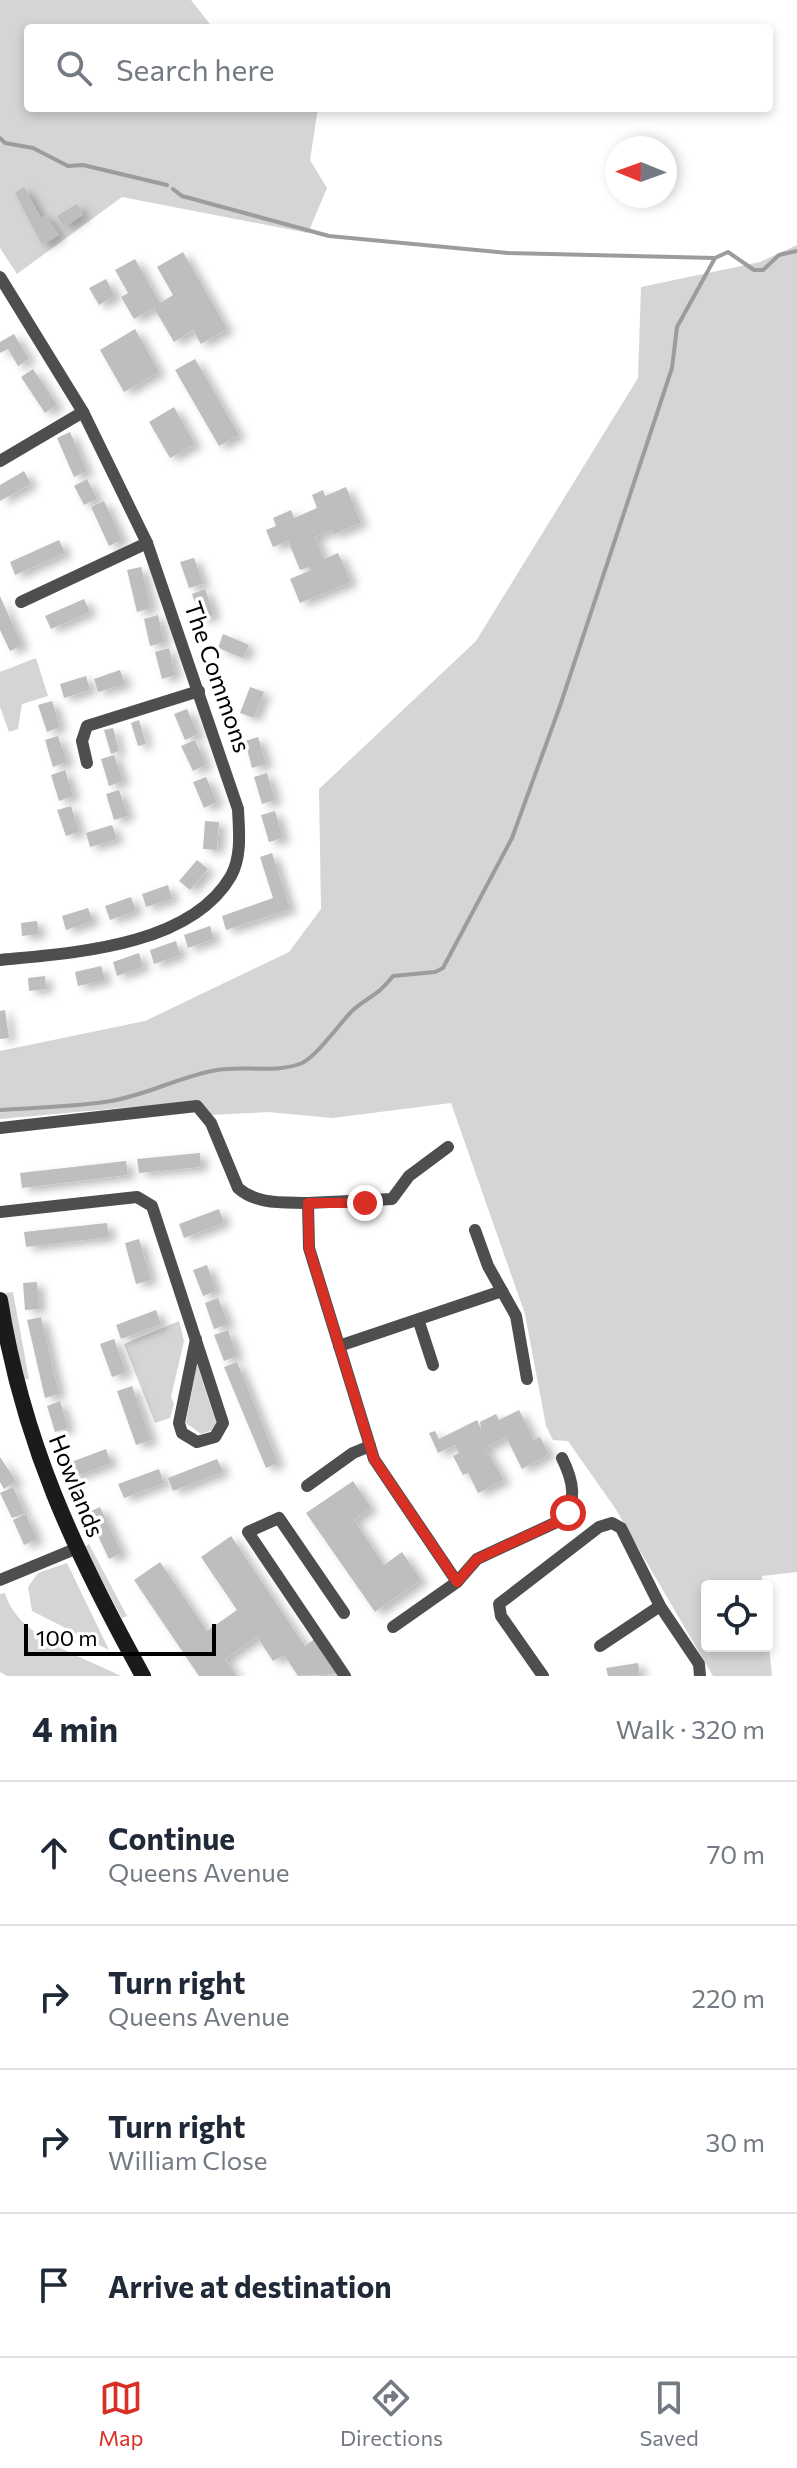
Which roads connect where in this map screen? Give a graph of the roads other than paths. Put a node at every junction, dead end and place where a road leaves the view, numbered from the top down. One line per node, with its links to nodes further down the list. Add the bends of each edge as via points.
1 (2, 283): 2 (street, The Commons)
2 (83, 412): 3 (street); 4 (street, The Commons)
3 (0, 461)
4 (147, 543): 5 (street); 6 (street, The Commons)
5 (21, 602)
6 (199, 691): 7 (street, via 87,726 82,741); 8 (street, The Commons, via 238,809 239,846 232,874 212,900 179,921 120,945)
7 (87, 763)
8 (0, 960)
9 (0, 1128): 11 (street, via 197,1106 211,1123 238,1188 246,1195)
10 (448, 1147): 11 (street, via 409,1176 392,1199)
11 (308, 1203): 18 (street, via 309,1248)
12 (0, 1212): 17 (street, via 143,1198 152,1206)
13 (475, 1230): 14 (street)
14 (502, 1291): 16 (street); 20 (street, via 516,1316)
15 (0, 1300): 24 (street, Howlands, via 26,1424)
16 (419, 1322): 18 (street); 19 (street)
17 (196, 1339): 17 (street, via 223,1423 215,1437 197,1442 182,1433 179,1423)
18 (339, 1346): 21 (street)
19 (433, 1365)
20 (527, 1379)
21 (370, 1446): 23 (street); 26 (street)
22 (562, 1458): 26 (street, via 573,1489 568,1513 477,1559)
23 (307, 1486)
24 (75, 1549): 25 (street); 31 (street, Howlands)
25 (0, 1580)
26 (457, 1582): 29 (street)
27 (660, 1606): 30 (street); 33 (street, via 621,1528 612,1523 599,1527 499,1604 501,1616); 34 (street, via 699,1664)
28 (344, 1613): 32 (street, via 279,1518 248,1532)
29 (393, 1627)
30 (600, 1646)
31 (143, 1676)
32 (345, 1676)
33 (543, 1676)
34 (700, 1676)

